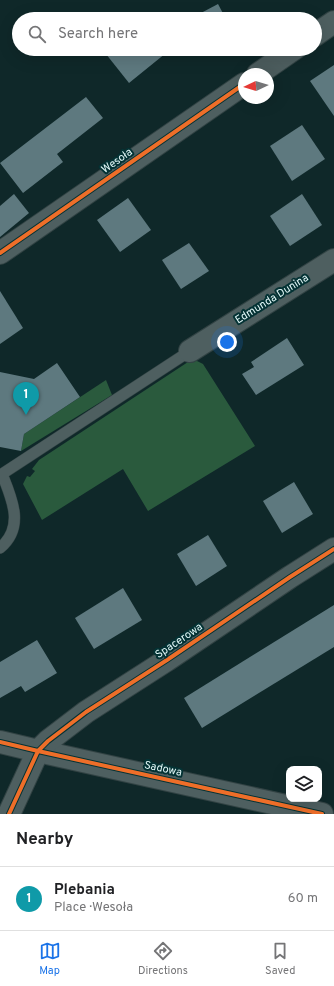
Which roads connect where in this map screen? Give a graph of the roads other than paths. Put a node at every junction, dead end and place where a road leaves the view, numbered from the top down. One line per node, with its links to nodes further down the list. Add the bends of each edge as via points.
1 (334, 22): 2 (street)
2 (322, 30)
3 (284, 56): 4 (street)
4 (267, 68)
5 (238, 88): 6 (street, Wesoła)
6 (0, 253)
7 (334, 260): 8 (street, Edmunda Dunina)
8 (190, 351): 9 (lane, via 2,474 15,518 10,536)
9 (0, 548)
10 (334, 549): 12 (street, Spacerowa, via 86,712 48,741)
11 (0, 742): 12 (street, Sadowa)
12 (38, 752): 13 (street, Sadowa); 14 (street, Spacerowa)
13 (263, 807): 15 (street, Sadowa)
14 (9, 814)
15 (322, 814)

